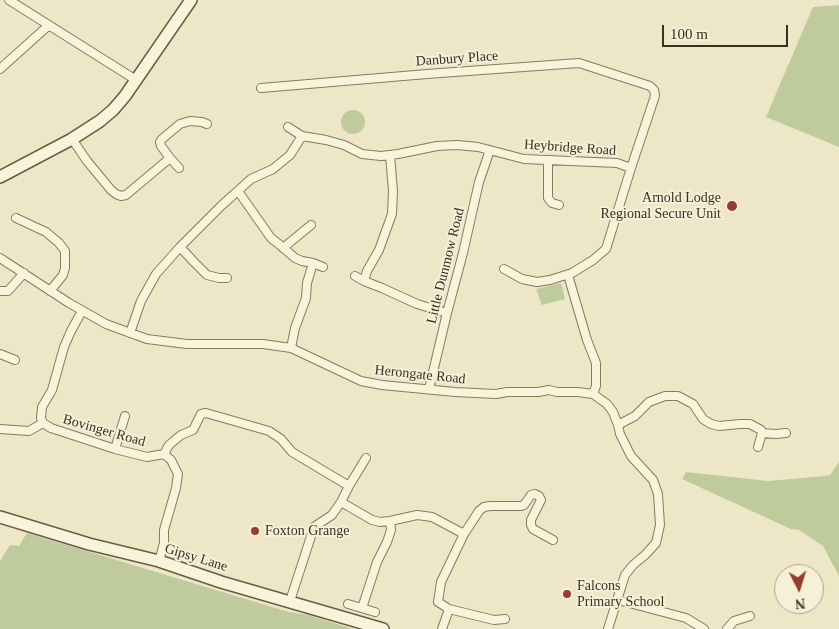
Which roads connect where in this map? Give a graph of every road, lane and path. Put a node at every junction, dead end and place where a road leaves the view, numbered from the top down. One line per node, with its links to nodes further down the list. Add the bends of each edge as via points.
1 (9, 0): 3 (street)
2 (191, 0): 5 (street)
3 (49, 25): 4 (street); 5 (street)
4 (0, 69)
5 (136, 80): 10 (street, via 113,110)
6 (261, 88): 16 (street, Danbury Place, via 274,92 427,74 579,63 654,90 654,100)
7 (207, 124): 13 (street, via 190,121 180,124 162,139 161,146)
8 (288, 127): 9 (street, Heybridge Road)
9 (302, 136): 12 (street, Heybridge Road, via 326,140 362,154); 18 (street, via 290,155)
10 (72, 139): 13 (street, via 111,190 120,196 126,195); 17 (street)
11 (490, 150): 12 (street, Heybridge Road, via 457,145); 14 (street, Heybridge Road, via 524,159); 36 (street, Little Dunmow Road)
12 (390, 155): 32 (street, via 394,191 392,214)
13 (170, 158): 15 (street)
14 (548, 160): 16 (street, Heybridge Road, via 617,163); 19 (street, via 548,198)
15 (179, 168)
16 (631, 168): 29 (street, via 606,249)
17 (0, 177)
18 (238, 191): 22 (street); 23 (street, via 271,238)
19 (559, 205)
20 (16, 218): 34 (street, via 46,232 65,251 65,268)
21 (311, 225): 23 (street)
22 (180, 247): 31 (street, via 207,274); 37 (street, via 156,274 141,301)
23 (284, 248): 25 (street, via 295,258)
24 (0, 258): 28 (street, Herongate Road)
25 (313, 263): 26 (street); 38 (street)
26 (323, 267)
27 (504, 270): 29 (street, via 538,282)
28 (24, 273): 33 (street, via 8,291); 34 (street, Herongate Road)
29 (568, 275): 42 (street, via 596,363)
30 (355, 276): 32 (street)
31 (227, 278)
32 (364, 281): 36 (street)
33 (0, 291)
34 (50, 291): 35 (street, Herongate Road)
35 (82, 311): 37 (street, Herongate Road); 44 (street, Bovinger Road, via 64,347 52,390 42,407)
36 (446, 313): 41 (street, Little Dunmow Road)
37 (130, 333): 38 (street, Herongate Road, via 147,339 187,344 263,344)
38 (291, 348): 41 (street, Herongate Road, via 361,381)
39 (0, 354): 40 (street)
40 (15, 360)
41 (429, 389): 42 (street, Herongate Road, via 496,394 549,390)
42 (593, 394): 45 (street, via 607,404)
43 (125, 416): 50 (street)
44 (43, 423): 46 (street, Bovinger Road, via 29,431); 50 (street, Bovinger Road)
45 (618, 425): 47 (street, via 636,416 649,402 665,396 678,396 693,404 702,419 711,424 750,424); 60 (street, via 631,456 653,480 658,494 660,525 656,543 626,575)
46 (0, 430)
47 (762, 433): 48 (street); 49 (street)
48 (786, 433)
49 (758, 447)
50 (115, 449): 51 (street, Bovinger Road, via 147,457)
51 (164, 454): 53 (street, via 169,444 193,430 201,414 206,413 269,431 292,452); 59 (street, via 178,474)
52 (366, 458): 53 (street)
53 (349, 486): 54 (street)
54 (341, 502): 56 (street, via 372,520); 61 (street, via 332,515 314,527)
55 (0, 517): 59 (street, Gipsy Lane)
56 (390, 521): 57 (street, via 417,515 432,517); 63 (street, via 391,530)
57 (464, 534): 58 (street, via 484,507 521,506 535,494 541,500 531,525); 64 (street, via 441,582 438,602)
58 (553, 540)
59 (158, 561): 61 (street, Gipsy Lane)
60 (618, 600): 71 (street); 72 (street, via 686,618)
61 (290, 601): 69 (street, Gipsy Lane)
62 (348, 604): 63 (street)
63 (362, 608): 65 (street)
64 (449, 609): 68 (street); 70 (street)
65 (375, 612)
66 (750, 616): 73 (street, via 734,621)
67 (505, 619): 68 (street)
68 (494, 625)
69 (382, 629)
70 (442, 629)
71 (608, 629)
72 (704, 629)
73 (727, 629)

